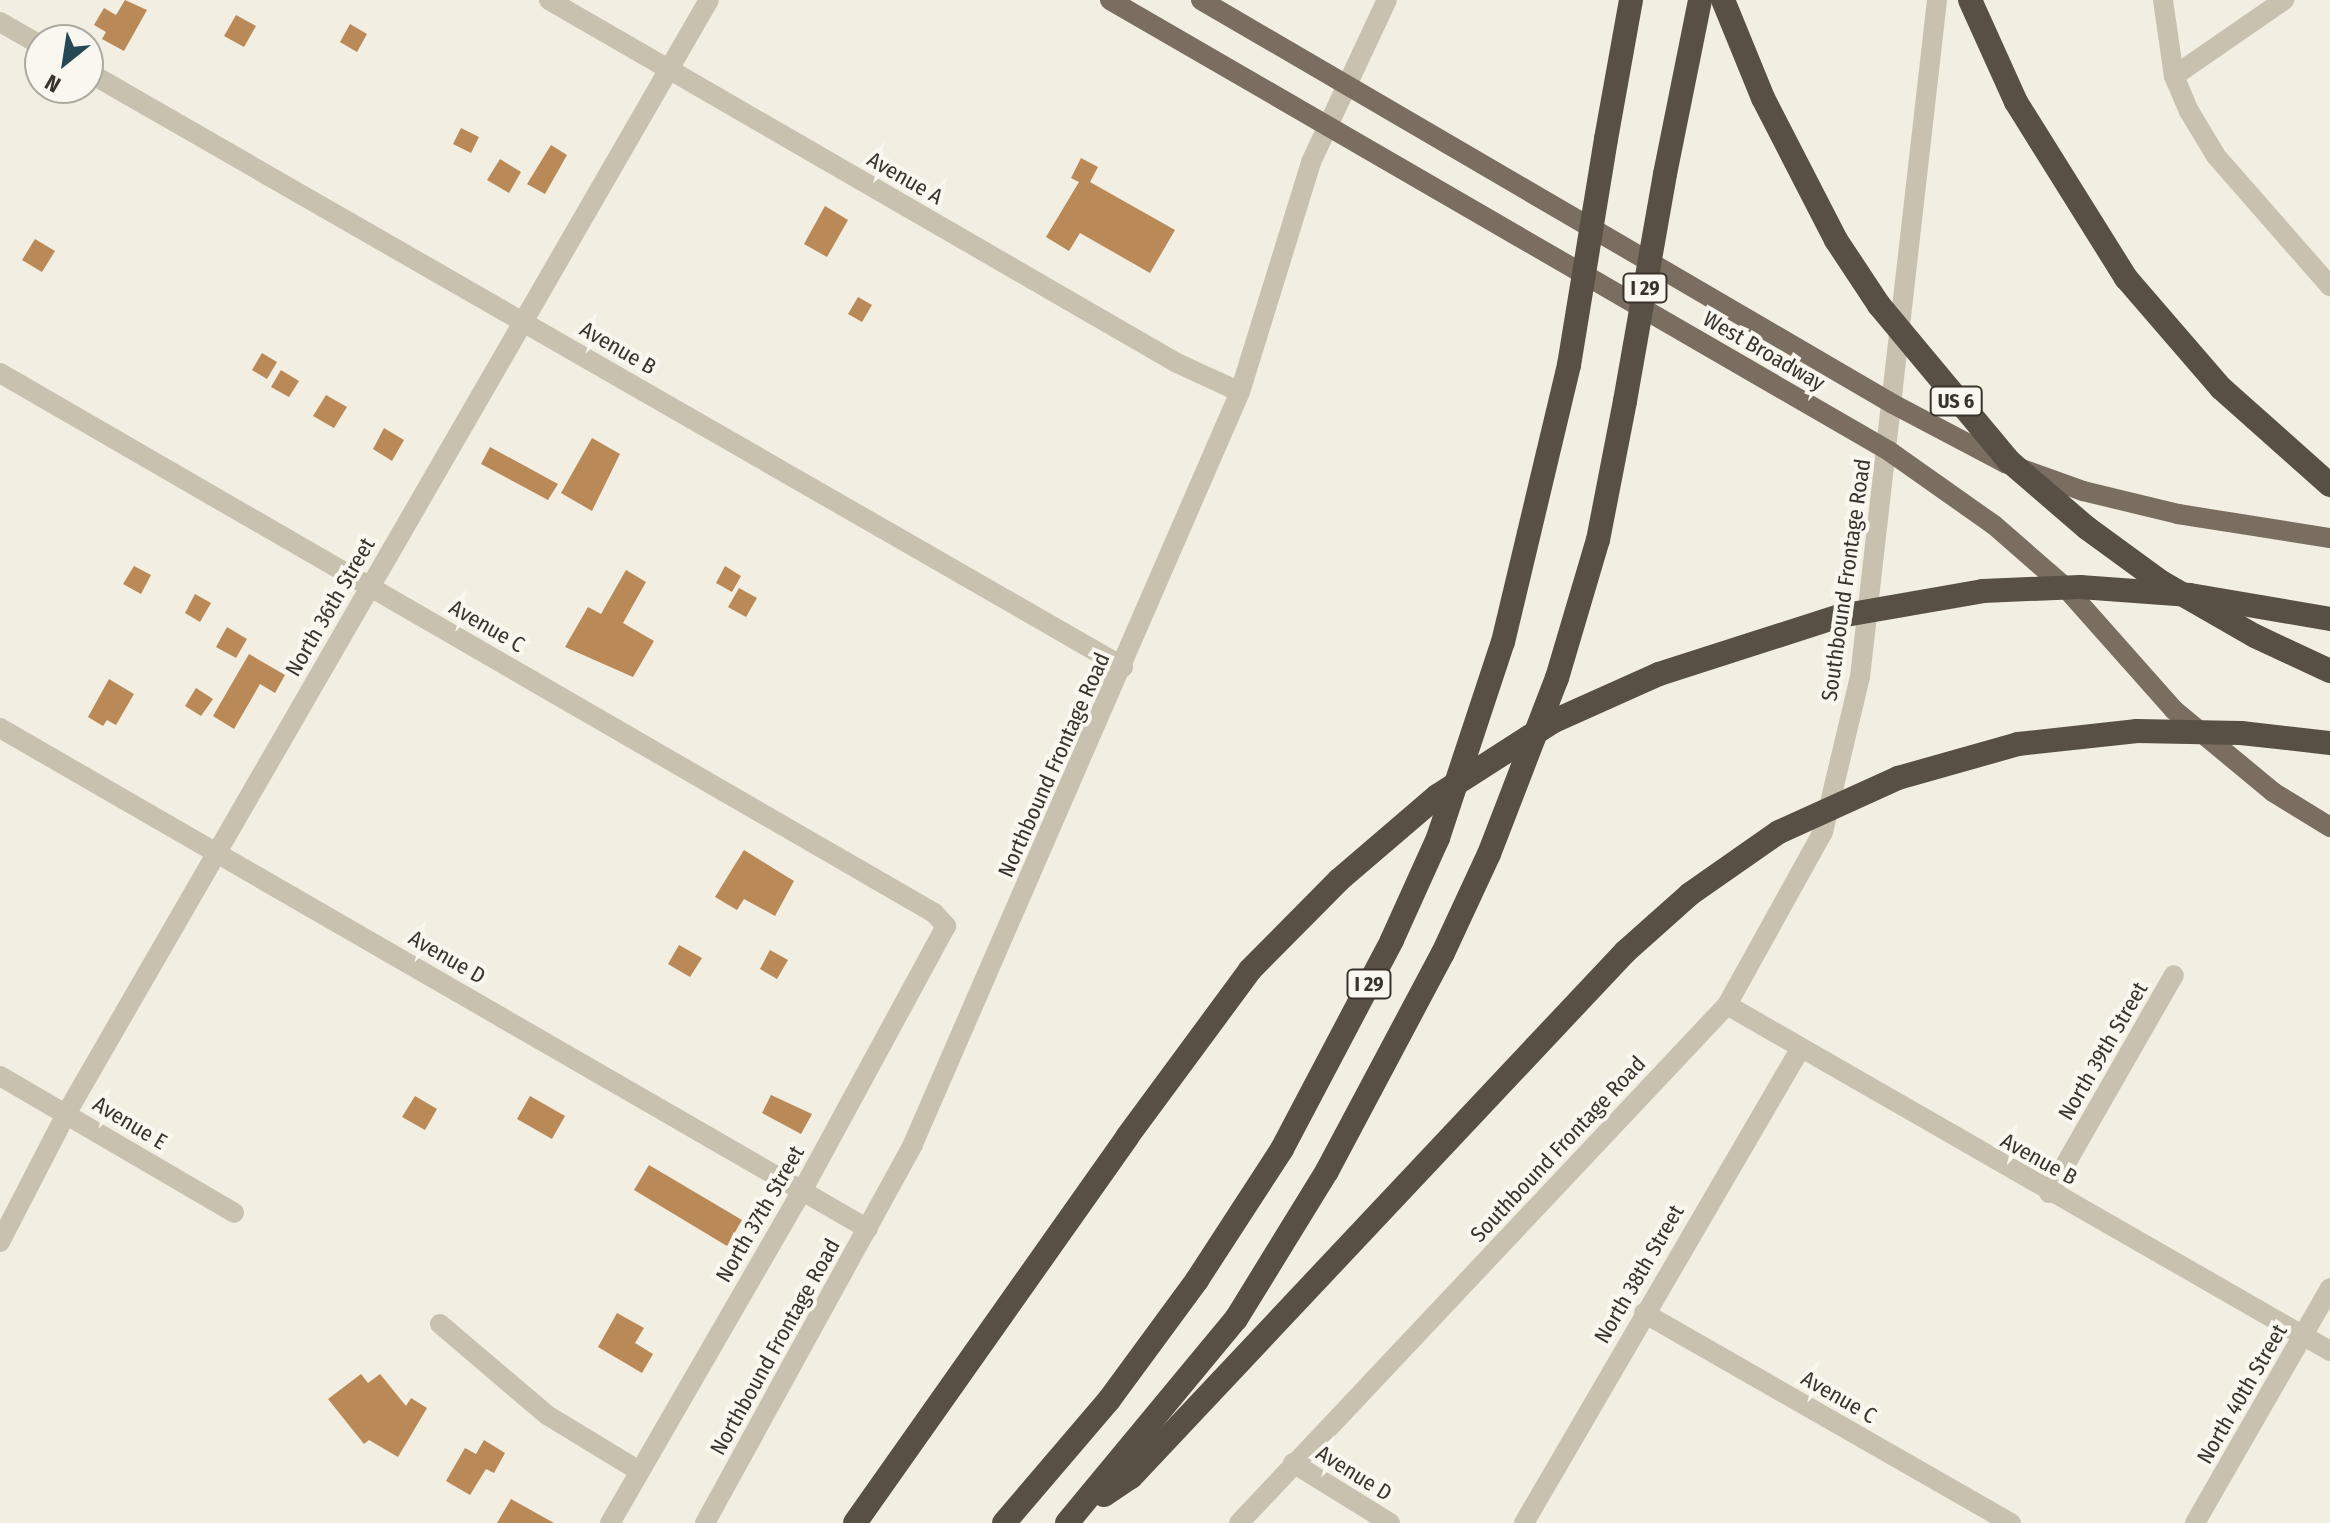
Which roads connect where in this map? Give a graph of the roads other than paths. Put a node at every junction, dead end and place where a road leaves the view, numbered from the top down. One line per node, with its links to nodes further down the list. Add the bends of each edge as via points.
1 (549, 0): 15 (street, Avenue A)
2 (709, 0): 15 (street, North 36th Street)
3 (1110, 0): 19 (main road, West Broadway)
4 (1201, 0): 18 (main road, West Broadway)
5 (1387, 0): 18 (street, Northbound Frontage Road)
6 (1631, 0): 58 (highway, I 29, bridge, via 1569,365 1503,642 1438,838 1392,940 1282,1149 1197,1280 1109,1400)
7 (1700, 0): 54 (highway, I 29, bridge, via 1598,540 1557,678 1489,854 1443,953 1327,1171 1236,1319)
8 (1723, 0): 31 (highway, US 6, bridge, via 1763,98 1836,240 1879,305 2009,461 2161,582)
9 (1937, 0): 24 (street, Southbound Frontage Road)
10 (1970, 0): 26 (highway, via 2016,102 2126,278 2221,388)
11 (2163, 0): 16 (street)
12 (2284, 0): 16 (street)
13 (0, 22): 14 (street)
14 (24, 36)
15 (668, 68): 21 (street, North 36th Street); 23 (street, Avenue A, via 1177,363)
16 (2174, 76): 20 (street, via 2216,156)
17 (104, 81): 21 (street, Avenue B)
18 (1348, 85): 19 (street, Northbound Frontage Road); 24 (main road, West Broadway)
19 (1329, 124): 23 (street, Northbound Frontage Road, via 1311,162); 25 (main road, West Broadway)
20 (2330, 286)
21 (522, 321): 28 (street, North 36th Street); 30 (street, Avenue B)
22 (0, 373): 28 (street, Avenue C)
23 (1240, 392): 30 (street, Northbound Frontage Road)
24 (1893, 404): 25 (street, Southbound Frontage Road); 27 (main road, West Broadway, via 2005,463 2083,491 2178,514)
25 (1889, 451): 34 (main road, West Broadway, via 1994,525 2064,586 2174,710 2273,792); 38 (street, Southbound Frontage Road, via 1860,677 1823,832)
26 (2330, 485)
27 (2330, 538)
28 (370, 586): 35 (street, North 36th Street); 36 (street, Avenue C, via 934,913)
29 (2330, 619): 57 (highway, bridge, via 2190,595 2080,587 1983,591 1840,616 1659,674 1554,721 1450,788 1339,880 1250,970)
30 (1123, 667): 45 (street, Northbound Frontage Road, via 913,1144)
31 (2330, 671)
32 (0, 728): 35 (street, Avenue D)
33 (2330, 743): 54 (highway, bridge, via 2241,733 2137,731 2018,744 1898,778 1779,832 1690,894 1625,952 1131,1477)
34 (2330, 827)
35 (216, 852): 41 (street, North 36th Street); 42 (street, Avenue D)
36 (946, 926): 42 (street, North 37th Street)
37 (2174, 975): 43 (street, North 39th Street)
38 (1727, 1005): 39 (street, Avenue B); 52 (street, Southbound Frontage Road)
39 (1799, 1051): 43 (street, Avenue B); 48 (street, North 38th Street)
40 (0, 1076): 41 (street, Avenue E)
41 (66, 1114): 44 (street, Avenue E); 46 (street, North 36th Street)
42 (803, 1189): 45 (street, Avenue D); 53 (street, North 37th Street)
43 (2049, 1193): 50 (street, Avenue B)
44 (234, 1213)
45 (868, 1229): 56 (street, Northbound Frontage Road)
46 (0, 1242)
47 (2330, 1288): 50 (street, North 40th Street)
48 (1644, 1313): 61 (street, North 38th Street); 62 (street, Avenue C)
49 (440, 1324): 53 (street, via 547,1415)
50 (2303, 1336): 51 (street, Avenue B); 63 (street, North 40th Street)
51 (2330, 1351)
52 (1293, 1463): 59 (street, Southbound Frontage Road); 60 (street, Avenue D)
53 (639, 1471): 55 (street, North 37th Street)
54 (1071, 1519)
55 (610, 1523)
56 (705, 1523)
57 (855, 1523)
58 (1004, 1523)
59 (1239, 1523)
60 (1390, 1523)
61 (1524, 1523)
62 (2011, 1523)
63 (2195, 1523)

